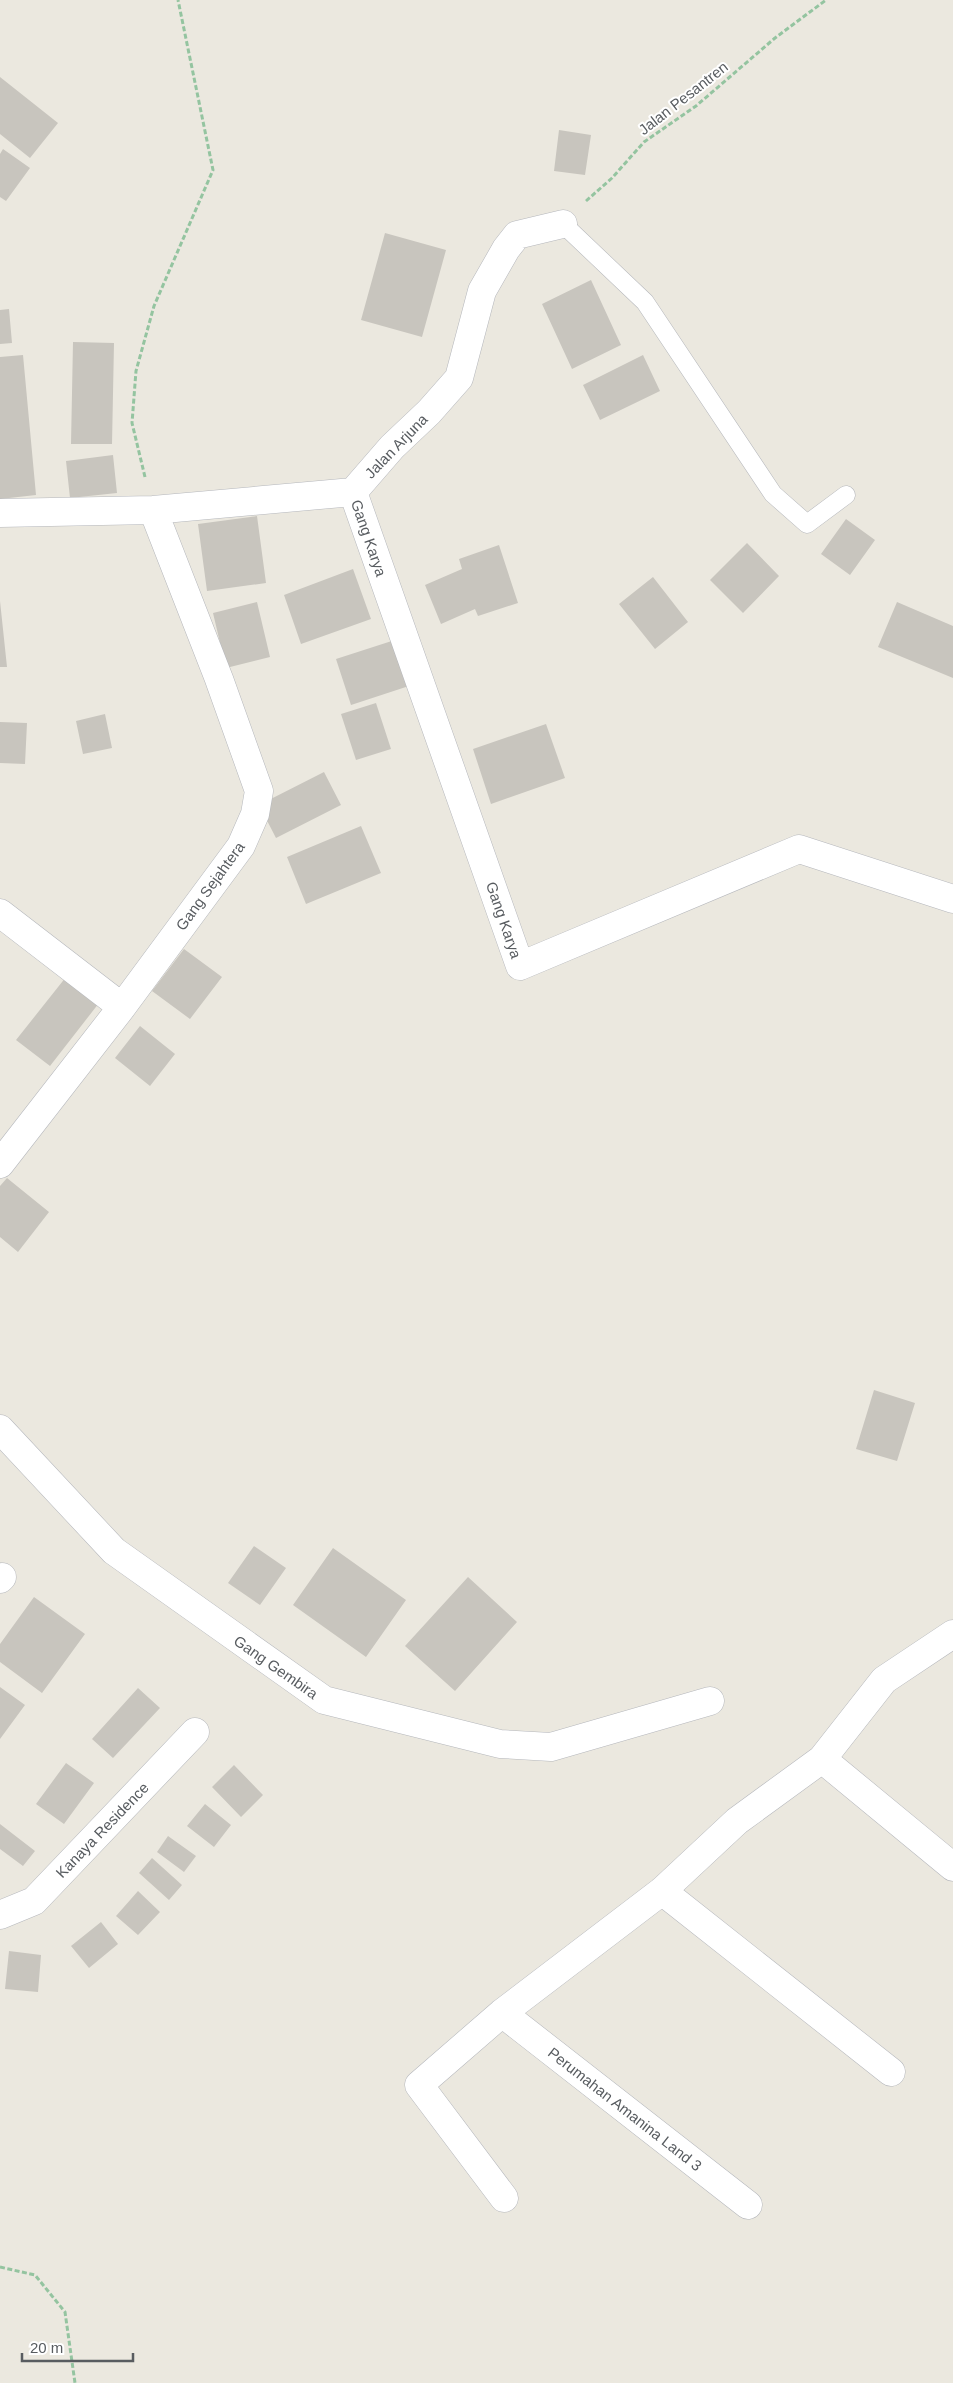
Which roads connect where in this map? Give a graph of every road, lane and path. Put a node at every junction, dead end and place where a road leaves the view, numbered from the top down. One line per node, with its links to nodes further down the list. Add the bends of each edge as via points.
1 (178, 0): 6 (path, via 213,170 154,306 136,371 132,423)
2 (826, 0): 3 (path, Jalan Pesantren, via 775,38 696,106 644,142 612,178)
3 (563, 224): 4 (street, Jalan Arjuna, via 517,234 482,290 459,378); 5 (lane, via 645,302 773,494 806,524)
4 (353, 492): 6 (street, Jalan Arjuna); 8 (street, Gang Karya, via 520,966 799,849)
5 (846, 495)
6 (153, 510): 7 (street, Jalan Arjuna); 10 (street, Gang Sejahtera, via 259,791 255,814 241,846)
7 (0, 513)
8 (953, 899)
9 (0, 913): 10 (street)
10 (122, 1007): 11 (street, Gang Sejahtera)
11 (1, 1162)
12 (0, 1429): 14 (street, Gang Gembira, via 114,1551 324,1700 500,1744 551,1747)
13 (953, 1634): 16 (street, via 884,1680)
14 (710, 1701)
15 (196, 1732): 19 (street, Kanaya Residence, via 34,1900)
16 (822, 1760): 17 (street); 18 (street, via 737,1821)
17 (953, 1867)
18 (662, 1891): 20 (street); 21 (street)
19 (0, 1915)
20 (502, 2013): 22 (street, via 419,2084); 23 (street, Perumahan Amanina Land 3)
21 (891, 2072)
22 (504, 2198)
23 (748, 2205)
24 (0, 2267): 25 (path, via 35,2275 65,2312)
25 (75, 2383)

